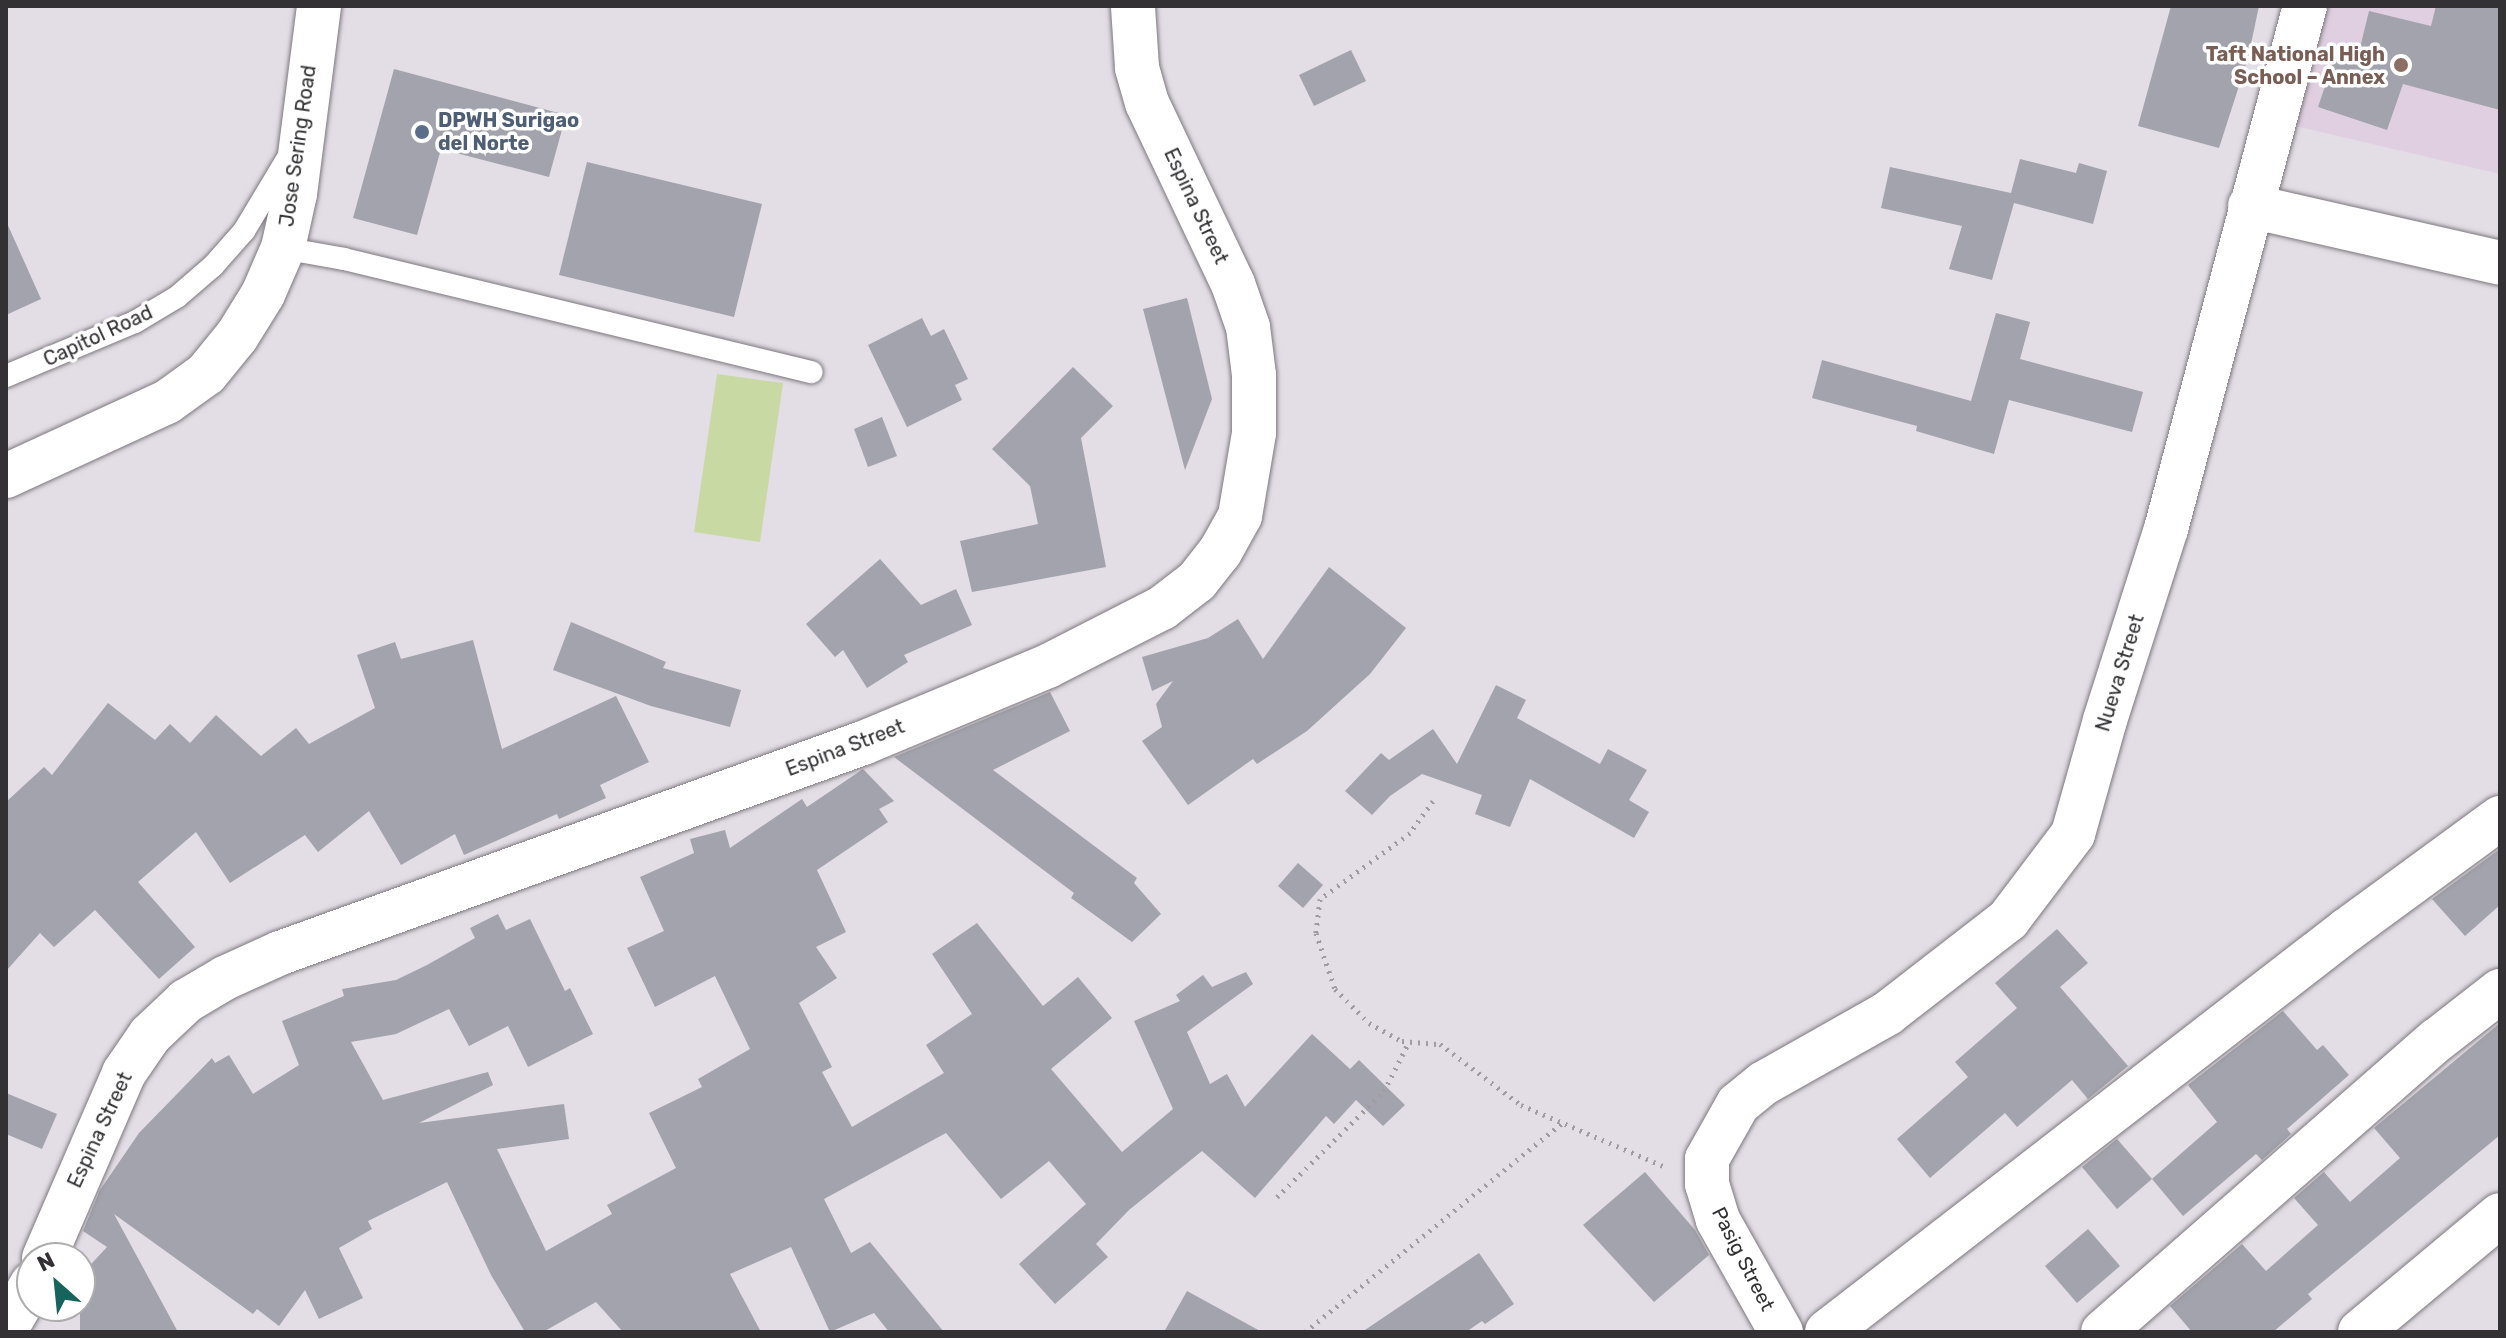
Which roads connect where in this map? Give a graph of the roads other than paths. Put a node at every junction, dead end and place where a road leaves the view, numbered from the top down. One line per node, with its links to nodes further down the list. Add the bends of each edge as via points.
1 (319, 6): 4 (street, Jose Sering Road)
2 (1133, 6): 15 (street, Espina Street, via 1137,67 1147,103 1233,284 1248,327 1254,375 1253,446 1240,516 1197,581 1162,608 1048,666 863,743 280,953 225,978 186,1001 150,1035 124,1073)
3 (2305, 6): 5 (street, Nueva Street)
4 (301, 136): 6 (street, Jose Sering Road); 9 (lane, Capitol Road, via 244,231 177,297 135,322)
5 (2250, 206): 7 (street); 13 (street, Nueva Street, via 2166,529 2073,834 2008,920 1888,1013 1764,1083 1738,1104 1707,1159)
6 (283, 248): 8 (lane); 10 (street, Jose Sering Road, via 263,294 206,374 157,407)
7 (2500, 263)
8 (812, 372)
9 (6, 376)
10 (6, 476)
11 (2500, 818): 17 (street)
12 (2500, 991): 18 (street)
13 (1707, 1184): 16 (street, Pasig Street, via 1718,1220)
14 (2500, 1215): 19 (street)
15 (51, 1242)
16 (1781, 1332)
17 (1827, 1332)
18 (2103, 1332)
19 (2360, 1332)

